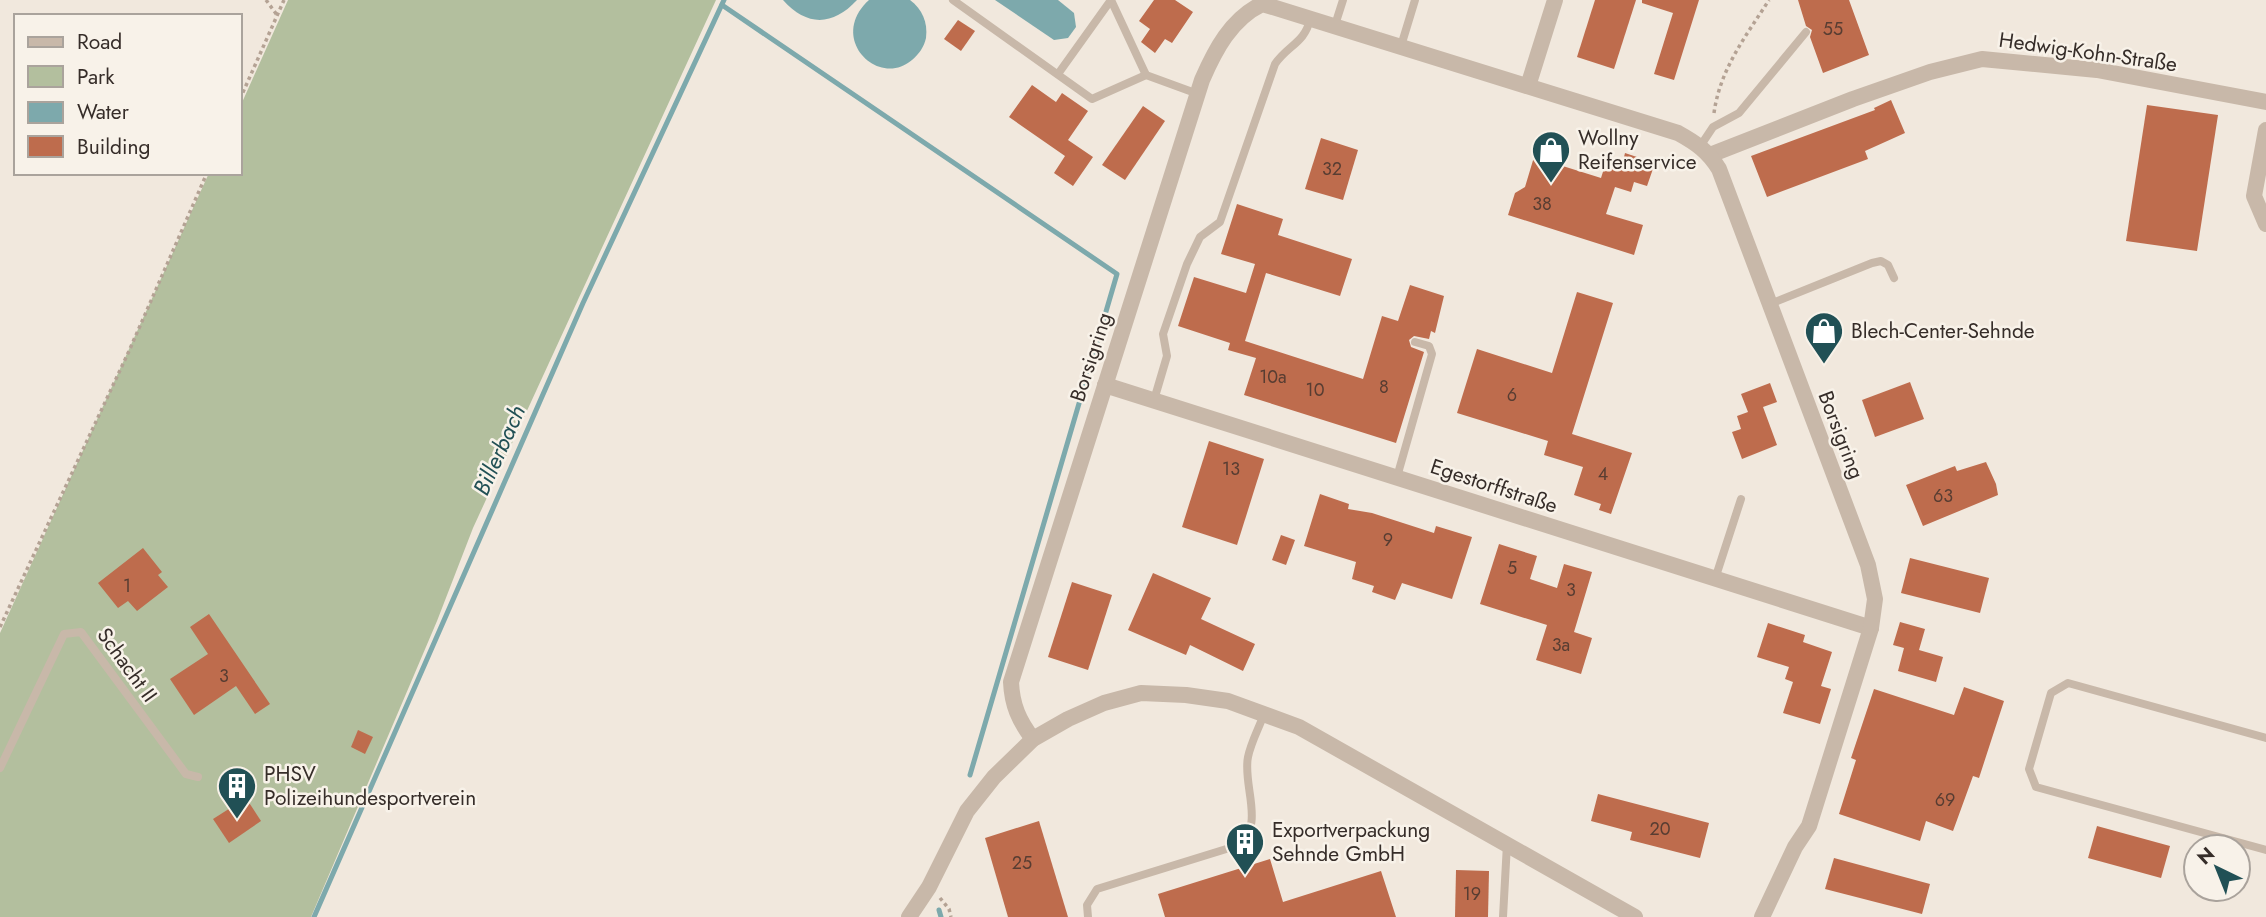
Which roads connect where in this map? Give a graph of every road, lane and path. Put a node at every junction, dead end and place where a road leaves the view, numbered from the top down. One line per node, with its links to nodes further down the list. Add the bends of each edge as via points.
1 (266, 0): 10 (path)
2 (284, 0): 10 (path)
3 (953, 0): 15 (lane)
4 (1111, 0): 15 (lane); 16 (lane)
5 (1343, 0): 12 (lane)
6 (1415, 0): 14 (lane)
7 (1555, 0): 17 (street)
8 (1769, 0): 21 (path, via 1725,71)
9 (1261, 2): 11 (street, Borsigring); 19 (street, Borsigring, via 1223,38)
10 (277, 15): 18 (path)
11 (1311, 17): 12 (street, Borsigring); 30 (lane, via 1308,31 1275,64 1220,222 1200,237 1187,264 1163,334 1167,356)
12 (1335, 25): 14 (street, Borsigring)
13 (1806, 32): 21 (lane, via 1739,113)
14 (1401, 46): 17 (street, Borsigring)
15 (1058, 75): 16 (lane, via 1092,99)
16 (1146, 75): 19 (lane)
17 (1528, 86): 23 (street, Borsigring, via 1678,133)
18 (242, 94)
19 (1198, 94): 29 (street, Borsigring)
20 (2266, 102): 23 (street, Hedwig-Kohn-Straße, via 2098,70 1982,59 1930,72)
21 (1713, 127): 23 (lane)
22 (2266, 130): 25 (street, via 2254,196)
23 (1705, 150): 27 (street, Borsigring, via 1719,169)
24 (206, 175): 34 (path)
25 (2266, 224)
26 (1894, 278): 27 (lane, via 1881,261)
27 (1770, 304): 35 (street, Borsigring, via 1868,565 1875,599)
28 (1415, 342): 31 (lane, via 1429,346 1432,354)
29 (1105, 385): 30 (street, Egestorffstraße); 38 (street, Borsigring, via 1011,682 1019,721)
30 (1154, 400): 31 (street, Egestorffstraße)
31 (1397, 478): 33 (street, Egestorffstraße)
32 (1741, 499): 33 (lane)
33 (1715, 579): 35 (street, Egestorffstraße)
34 (0, 627)
35 (1871, 628): 49 (street, Borsigring, via 1809,826)
36 (1264, 714): 38 (street, via 1228,701 1141,693 1104,703); 41 (street, via 1299,727); 46 (lane, via 1248,755 1253,825 1244,841 1097,889 1087,905)
37 (2266, 738): 42 (lane, via 2068,683 2051,693 2029,769 2036,787)
38 (1033, 739): 43 (street, via 967,811)
39 (0, 768): 40 (lane, Schacht II, via 64,634 81,632 186,774)
40 (198, 778)
41 (1507, 844): 47 (lane); 48 (street)
42 (2266, 850)
43 (929, 887): 44 (street); 45 (path)
44 (909, 917)
45 (951, 917)
46 (1088, 917)
47 (1503, 917)
48 (1635, 917)
49 (1762, 917)

